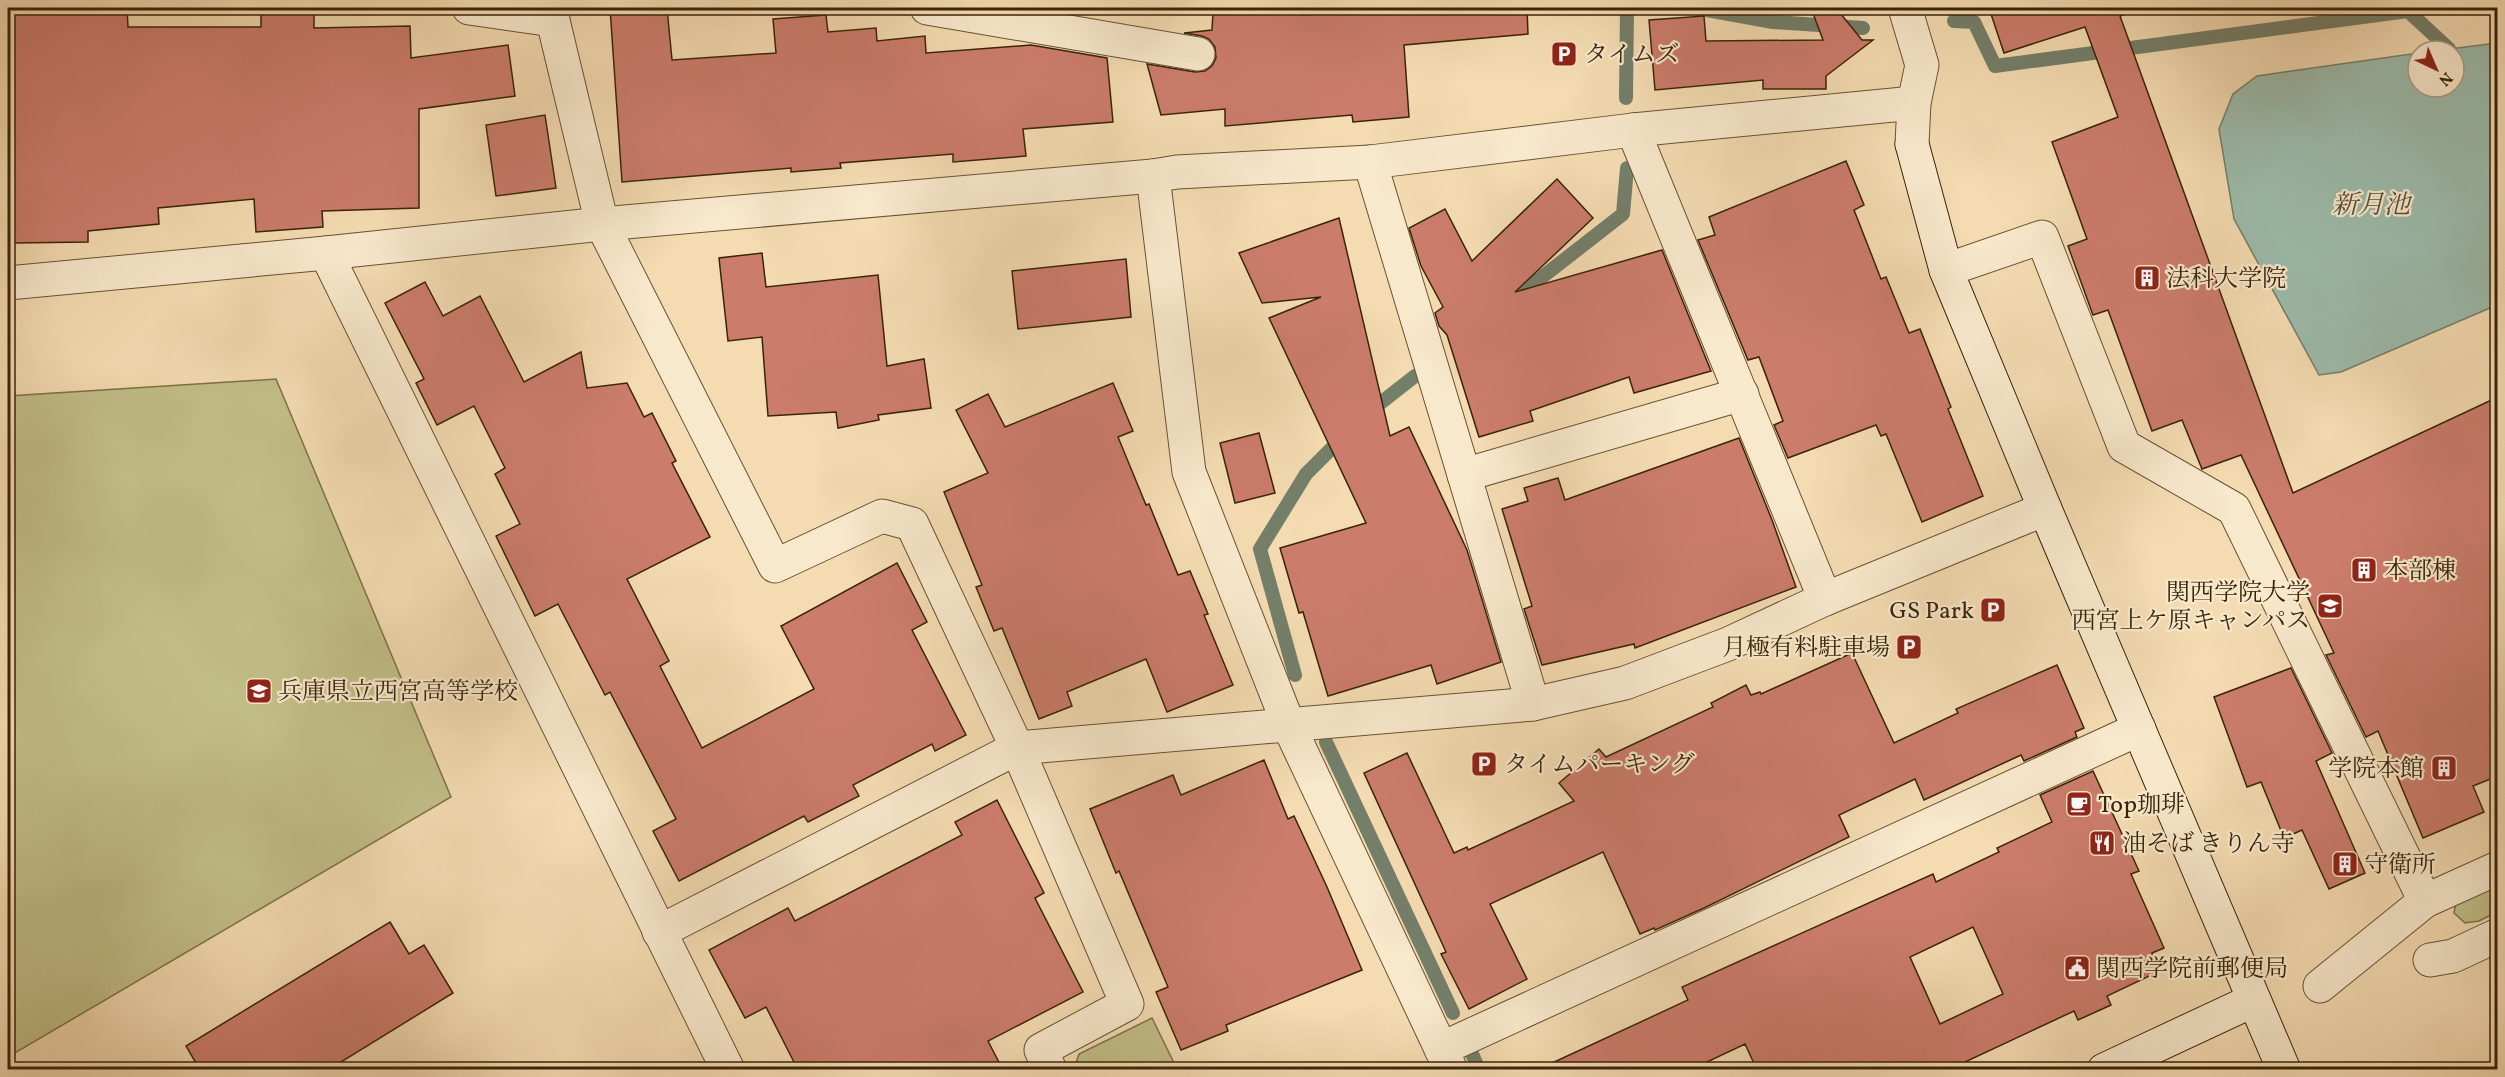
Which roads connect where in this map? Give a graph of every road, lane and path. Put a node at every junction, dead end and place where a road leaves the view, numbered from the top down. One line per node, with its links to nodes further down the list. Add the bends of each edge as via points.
1 (469, 8): 4 (street)
2 (927, 8): 5 (street)
3 (1905, 8): 6 (street, via 1922,65)
4 (552, 14): 10 (street)
5 (1198, 54)
6 (1914, 103): 7 (street); 12 (street, via 1912,144)
7 (1633, 130): 8 (street); 14 (street)
8 (1370, 162): 9 (street); 15 (street)
9 (1153, 176): 10 (street); 19 (street, via 1189,472)
10 (602, 224): 11 (street); 21 (street, via 775,566 882,516 912,524)
11 (326, 253): 13 (street); 24 (street)
12 (1946, 270): 16 (street); 23 (street, via 2042,237 2124,446 2234,509)
13 (8, 283)
14 (1742, 394): 15 (street); 17 (street)
15 (1464, 475): 18 (street)
16 (2045, 509): 17 (street); 20 (street)
17 (1825, 599): 18 (street, via 1728,644 1624,683)
18 (1533, 704): 19 (street)
19 (1289, 726): 21 (street); 29 (street)
20 (2139, 729): 28 (street); 29 (street)
21 (1017, 748): 24 (street); 31 (street, via 1127,1004 1041,1050)
22 (2498, 868): 23 (street)
23 (2425, 901): 27 (street)
24 (659, 932): 30 (street)
25 (2498, 935): 26 (street, via 2452,956)
26 (2430, 960)
27 (2320, 986)
28 (2254, 1000): 32 (street); 33 (street)
29 (1446, 1059)
30 (728, 1070)
31 (1050, 1070)
32 (2104, 1070)
33 (2284, 1070)

